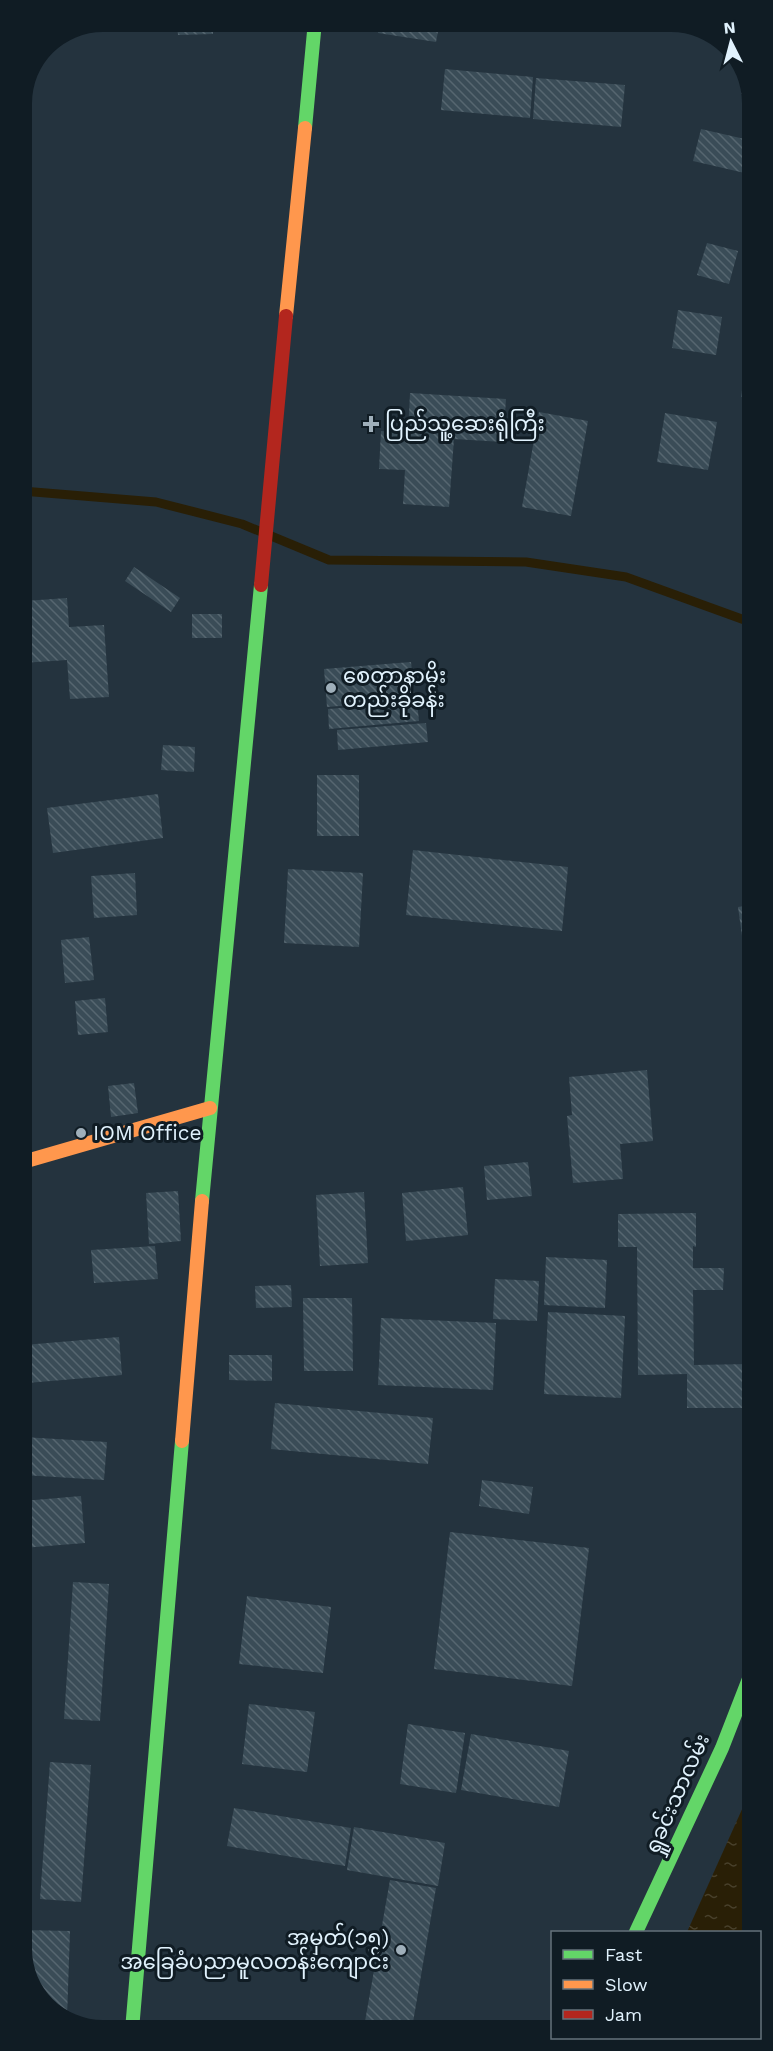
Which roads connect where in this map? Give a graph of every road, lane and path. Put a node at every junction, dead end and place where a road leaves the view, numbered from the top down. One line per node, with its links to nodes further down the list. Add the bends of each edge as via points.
1 (314, 32): 2 (street)
2 (210, 1108): 3 (street); 6 (street)
3 (32, 1159)
4 (742, 1697): 5 (street, ရှုခင်းသာလမ်း)
5 (636, 1931)
6 (133, 2019)

